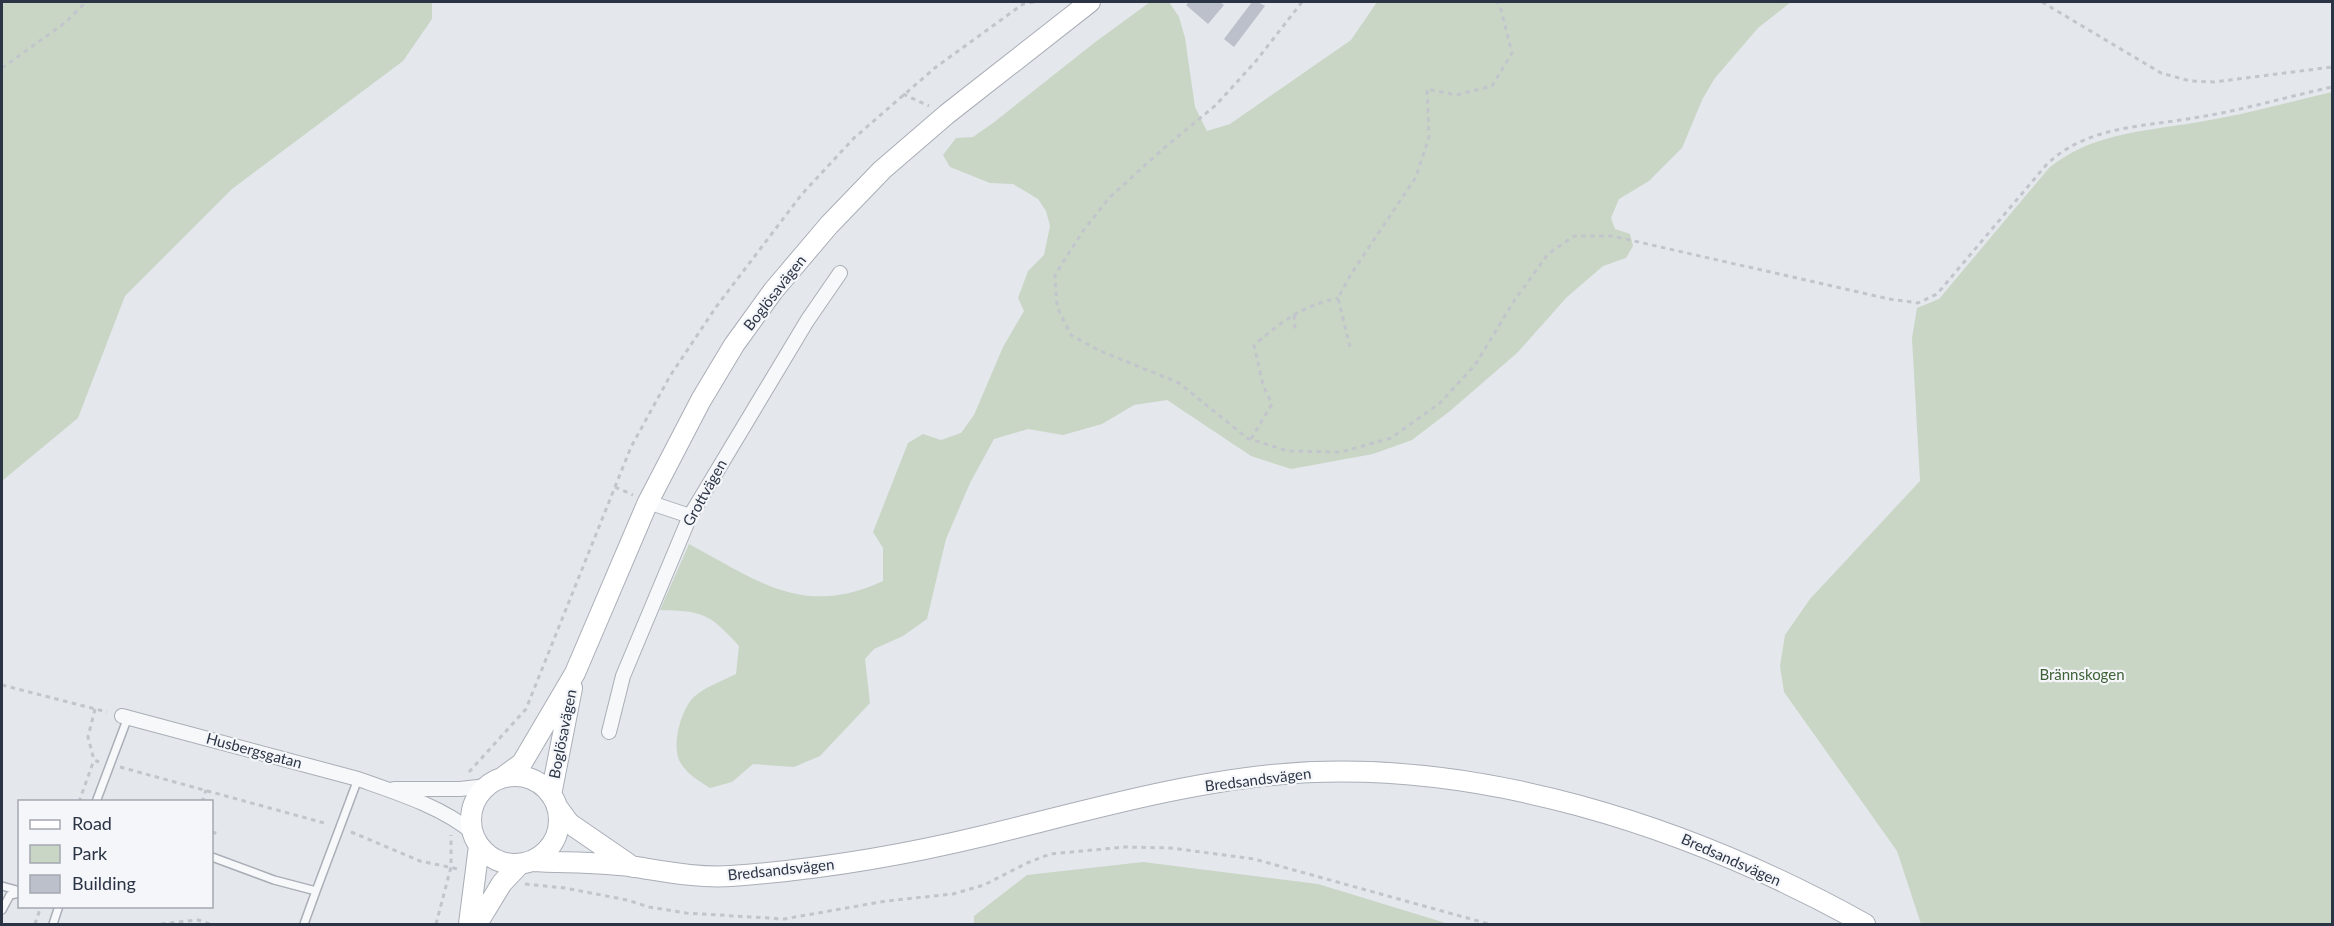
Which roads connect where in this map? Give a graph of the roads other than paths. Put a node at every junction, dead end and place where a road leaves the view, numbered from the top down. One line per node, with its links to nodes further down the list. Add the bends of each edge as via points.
1 (1090, 2): 3 (street, Boglösavägen, via 947,114 882,170 829,225 734,345)
2 (840, 273): 4 (street, Grottvägen)
3 (648, 502): 4 (street); 5 (street, Boglösavägen)
4 (690, 516): 7 (street, Grottvägen, via 623,676)
5 (575, 673): 9 (street, Boglösavägen, via 522,763); 12 (street, Boglösavägen)
6 (125, 716): 8 (street, Husbergsgatan); 11 (lane)
7 (609, 732)
8 (358, 779): 10 (street, Husbergsgatan); 19 (lane)
9 (495, 782): 10 (street, Husbergsgatan, via 460,789); 12 (street, via 518,776 531,779 543,785); 13 (street, via 478,795 472,809)
10 (386, 789): 13 (street, Husbergsgatan, via 452,817)
11 (96, 800)
12 (554, 802): 15 (street, via 554,843 547,852); 16 (street, via 569,823)
13 (476, 839): 15 (street, via 498,861); 25 (street, via 477,874)
14 (213, 857): 19 (lane)
15 (526, 862): 16 (street, Bredsandsvägen); 26 (street, via 502,883)
16 (633, 867): 27 (street, Bredsandsvägen, via 704,877 803,869 891,856 1209,785 1272,775 1349,771 1430,777 1523,792 1594,811 1683,838)
17 (2, 886): 18 (lane)
18 (18, 891)
19 (316, 891): 24 (lane)
20 (18, 893): 22 (lane, via 10,896)
21 (58, 908): 23 (lane)
22 (2, 910)
23 (53, 924)
24 (304, 924)
25 (469, 924)
26 (477, 924)
27 (1865, 924)

